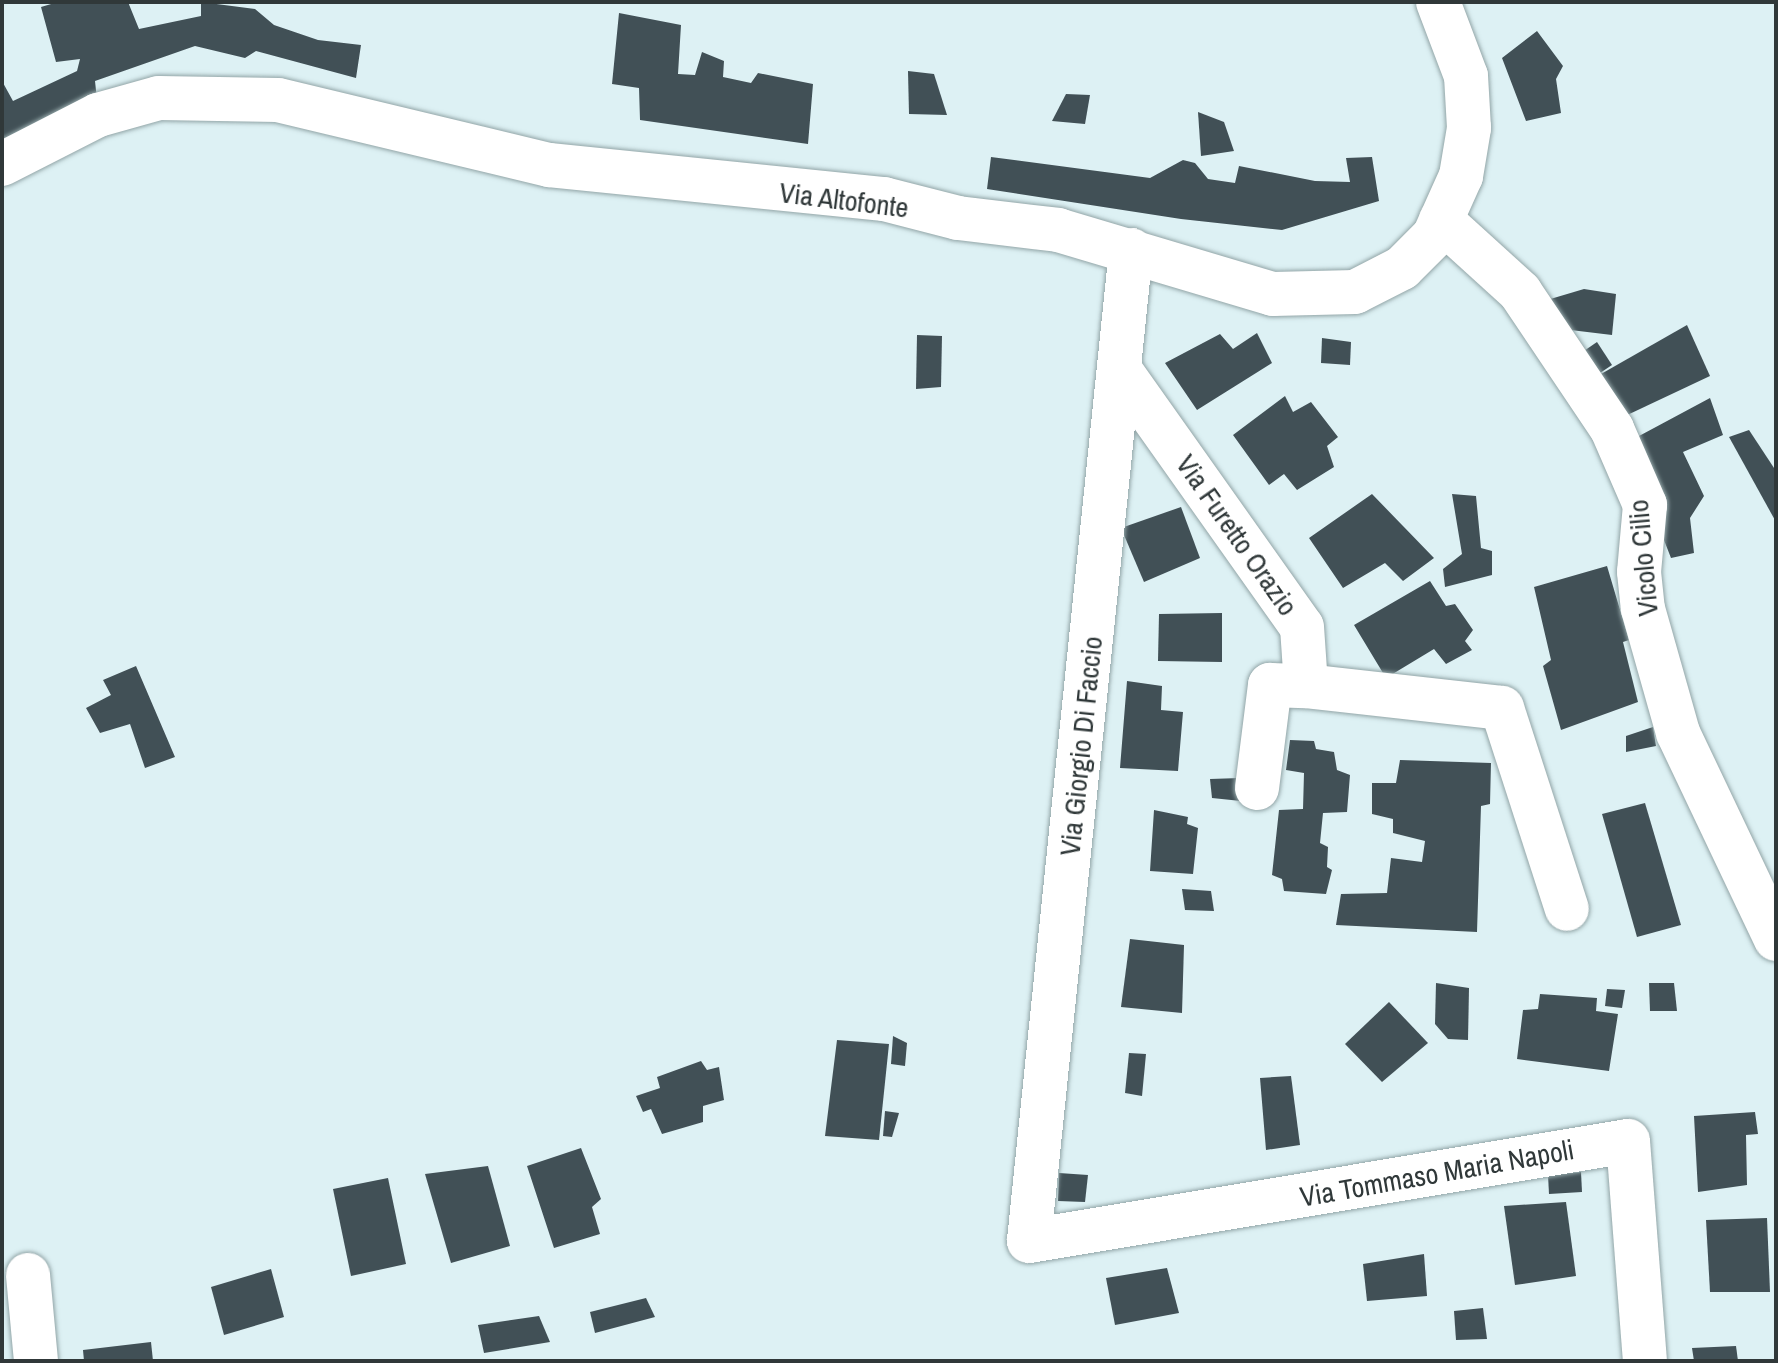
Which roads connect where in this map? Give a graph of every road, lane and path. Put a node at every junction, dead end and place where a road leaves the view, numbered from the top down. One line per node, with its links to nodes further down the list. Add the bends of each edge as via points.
1 (1438, 2): 3 (street, Via Altofonte, via 1466,76 1469,128 1461,176)
2 (2, 164): 4 (street, Via Altofonte, via 98,115 159,98 278,100 549,165 884,199 958,218 1058,230)
3 (1441, 220): 4 (street, Via Altofonte, via 1434,236 1402,268 1355,292 1273,294); 9 (street, Vicolo Cilio, via 1520,292 1612,429 1645,505 1639,572 1643,609 1678,733)
4 (1131, 250): 5 (street, Via Giorgio Di Faccio)
5 (1122, 373): 6 (street, Via Furetto Orazio, via 1302,627); 10 (street, Via Giorgio Di Faccio)
6 (1306, 686): 7 (street, via 1270,685); 8 (street, via 1502,708)
7 (1257, 788)
8 (1567, 909)
9 (1776, 939)
10 (1029, 1241): 13 (street, Via Tommaso Maria Napoli, via 1628,1141)
11 (28, 1275): 12 (street)
12 (36, 1361)
13 (1645, 1361)

